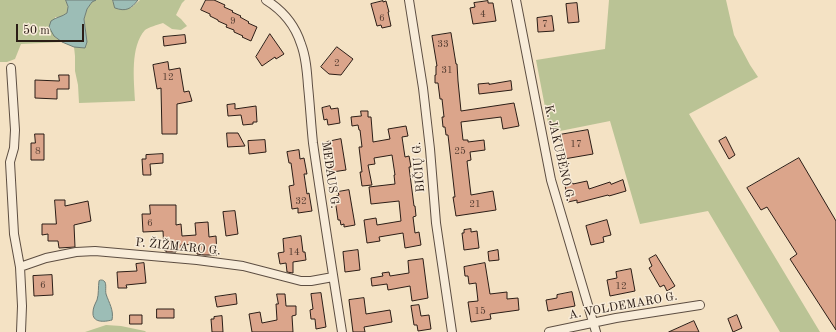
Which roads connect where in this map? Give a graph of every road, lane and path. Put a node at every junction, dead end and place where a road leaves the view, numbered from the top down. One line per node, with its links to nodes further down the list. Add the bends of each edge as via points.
1 (266, 0): 6 (street, MEDAUS G., via 284,14 297,33 306,60 313,142)
2 (409, 0): 11 (street, BIČIŲ G., via 423,88 436,223)
3 (516, 0): 8 (street, K. JAKUBĖNO G., via 551,180)
4 (11, 68): 5 (street, via 15,130 10,162 14,234)
5 (20, 267): 6 (street, P. ŽIŽMARO G., via 46,258 95,251 235,265 301,281); 9 (street)
6 (333, 277): 10 (street, MEDAUS G.)
7 (700, 305): 8 (street, A. VOLDEMARO G.)
8 (594, 323): 12 (street, A. VOLDEMARO G.); 13 (street, K. JAKUBĖNO G.)
9 (21, 332)
10 (342, 332)
11 (452, 332)
12 (549, 332)
13 (596, 332)

